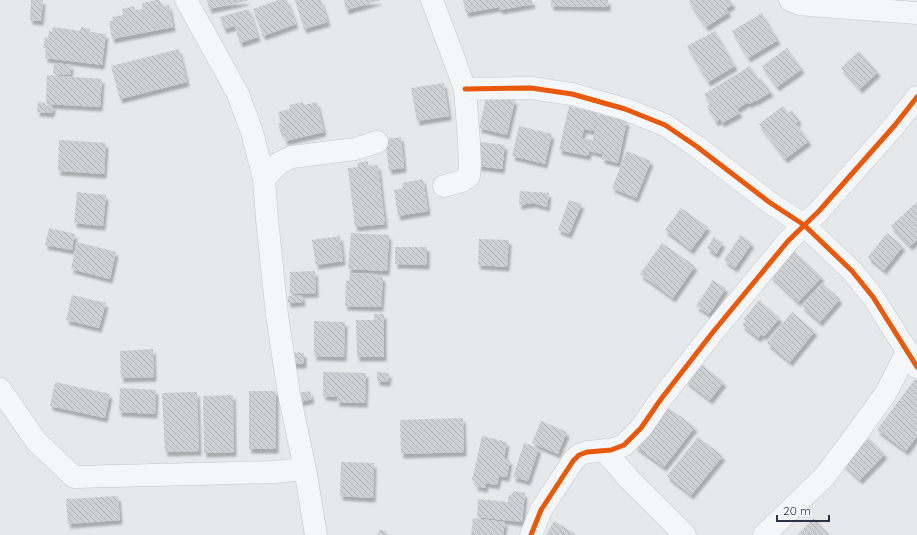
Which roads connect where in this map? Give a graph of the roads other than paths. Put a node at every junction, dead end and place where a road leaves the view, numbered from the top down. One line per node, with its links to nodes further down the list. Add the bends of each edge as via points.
1 (186, 0): 8 (street, via 238,94 252,132)
2 (432, 0): 5 (street)
3 (790, 0): 4 (street, via 800,4)
4 (917, 13)
5 (465, 90): 9 (street, via 469,176 462,181); 10 (street, via 531,88 572,94 626,109 665,125)
6 (917, 98): 10 (street)
7 (377, 142): 8 (street, via 355,149 292,157 279,163)
8 (264, 179): 14 (street, via 266,219 289,394)
9 (444, 186)
10 (804, 225): 11 (street, via 852,271 873,297); 13 (street, via 713,332 641,428 624,445)
11 (912, 360): 18 (street, via 824,477)
12 (0, 389): 14 (street, via 36,440 74,477)
13 (604, 450): 16 (street, via 587,452 573,461 541,510); 17 (street, via 628,479)
14 (305, 469): 15 (street)
15 (316, 535)
16 (531, 535)
17 (685, 535)
18 (764, 535)

